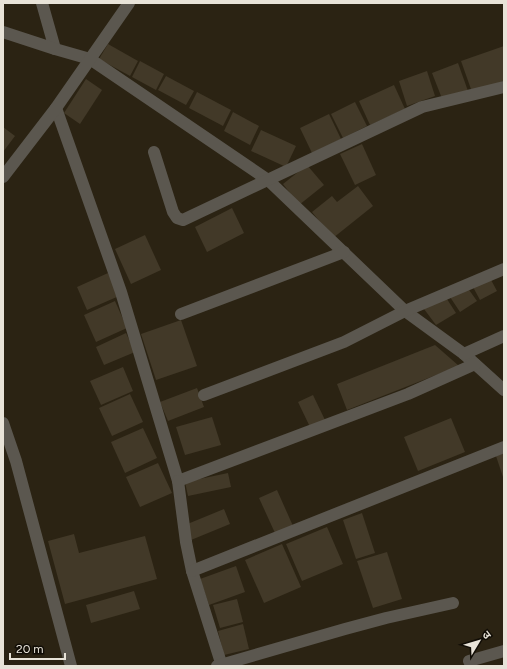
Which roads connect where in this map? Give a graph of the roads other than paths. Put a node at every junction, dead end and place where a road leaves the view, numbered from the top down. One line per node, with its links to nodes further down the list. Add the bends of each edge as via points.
1 (42, 3): 4 (street)
2 (129, 3): 5 (street)
3 (3, 32): 4 (street)
4 (56, 49): 5 (street)
5 (90, 59): 7 (street); 10 (street)
6 (504, 87): 10 (street, via 422,107)
7 (56, 108): 9 (street); 22 (street, via 121,292)
8 (154, 152): 10 (street, via 174,212 177,218 183,220)
9 (3, 177)
10 (268, 180): 11 (street)
11 (344, 252): 13 (street); 14 (street)
12 (504, 269): 13 (street)
13 (405, 311): 16 (street); 19 (street, via 344,342)
14 (181, 314)
15 (504, 336): 16 (street)
16 (464, 354): 17 (street)
17 (475, 364): 18 (street); 22 (street, via 408,394)
18 (504, 390)
19 (204, 395)
20 (3, 423): 27 (street, via 16,461)
21 (504, 447): 23 (street)
22 (178, 481): 23 (street)
23 (192, 571): 28 (street)
24 (453, 603): 28 (street, via 345,629)
25 (504, 651): 26 (street)
26 (469, 662)
27 (71, 666)
28 (220, 666)

